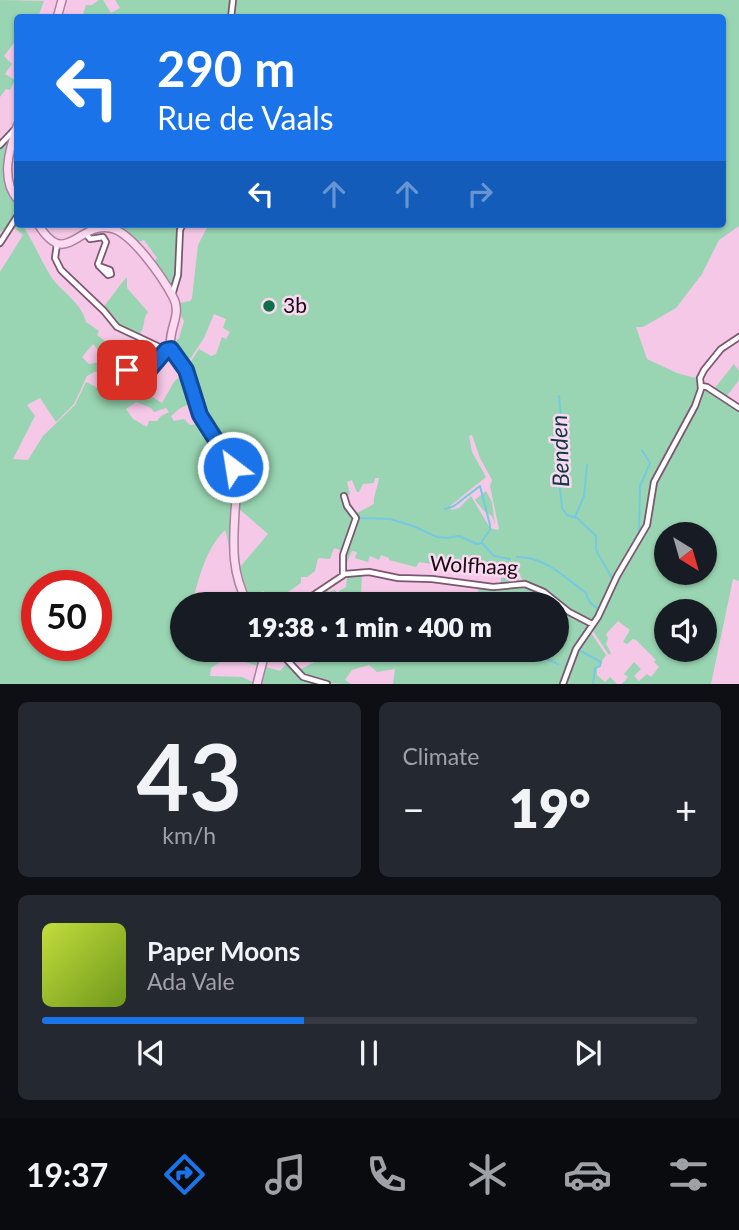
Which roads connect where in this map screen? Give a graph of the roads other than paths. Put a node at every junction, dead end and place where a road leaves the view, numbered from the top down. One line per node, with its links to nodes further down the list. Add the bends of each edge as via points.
1 (14, 129): 3 (street)
2 (14, 134): 4 (main road, via 2,174 6,189)
3 (0, 145)
4 (14, 196)
5 (14, 221): 9 (street)
6 (40, 228): 10 (main road)
7 (181, 228): 12 (street)
8 (86, 234): 10 (main road); 11 (street, via 90,239 103,237 106,242); 12 (main road, via 105,228 122,233)
9 (0, 243)
10 (57, 244): 14 (street, via 55,258 61,270 117,327)
11 (99, 266)
12 (172, 295): 14 (main road, via 177,311)
13 (739, 337): 16 (street, via 708,365 700,378)
14 (168, 349): 15 (street, via 150,369); 20 (main road, via 186,369 200,415 235,473 233,553)
15 (113, 371)
16 (701, 387): 17 (street); 22 (street, via 653,482 647,525)
17 (739, 408)
18 (344, 496): 19 (street, via 356,518 343,555)
19 (343, 575): 21 (street); 22 (street, Wolfhaag, via 369,572 493,587 521,583 544,592)
20 (242, 592)
21 (318, 592)
22 (592, 624): 27 (street)
23 (263, 662): 25 (main road)
24 (290, 662): 26 (street, via 303,677)
25 (257, 684)
26 (327, 684)
27 (563, 684)

